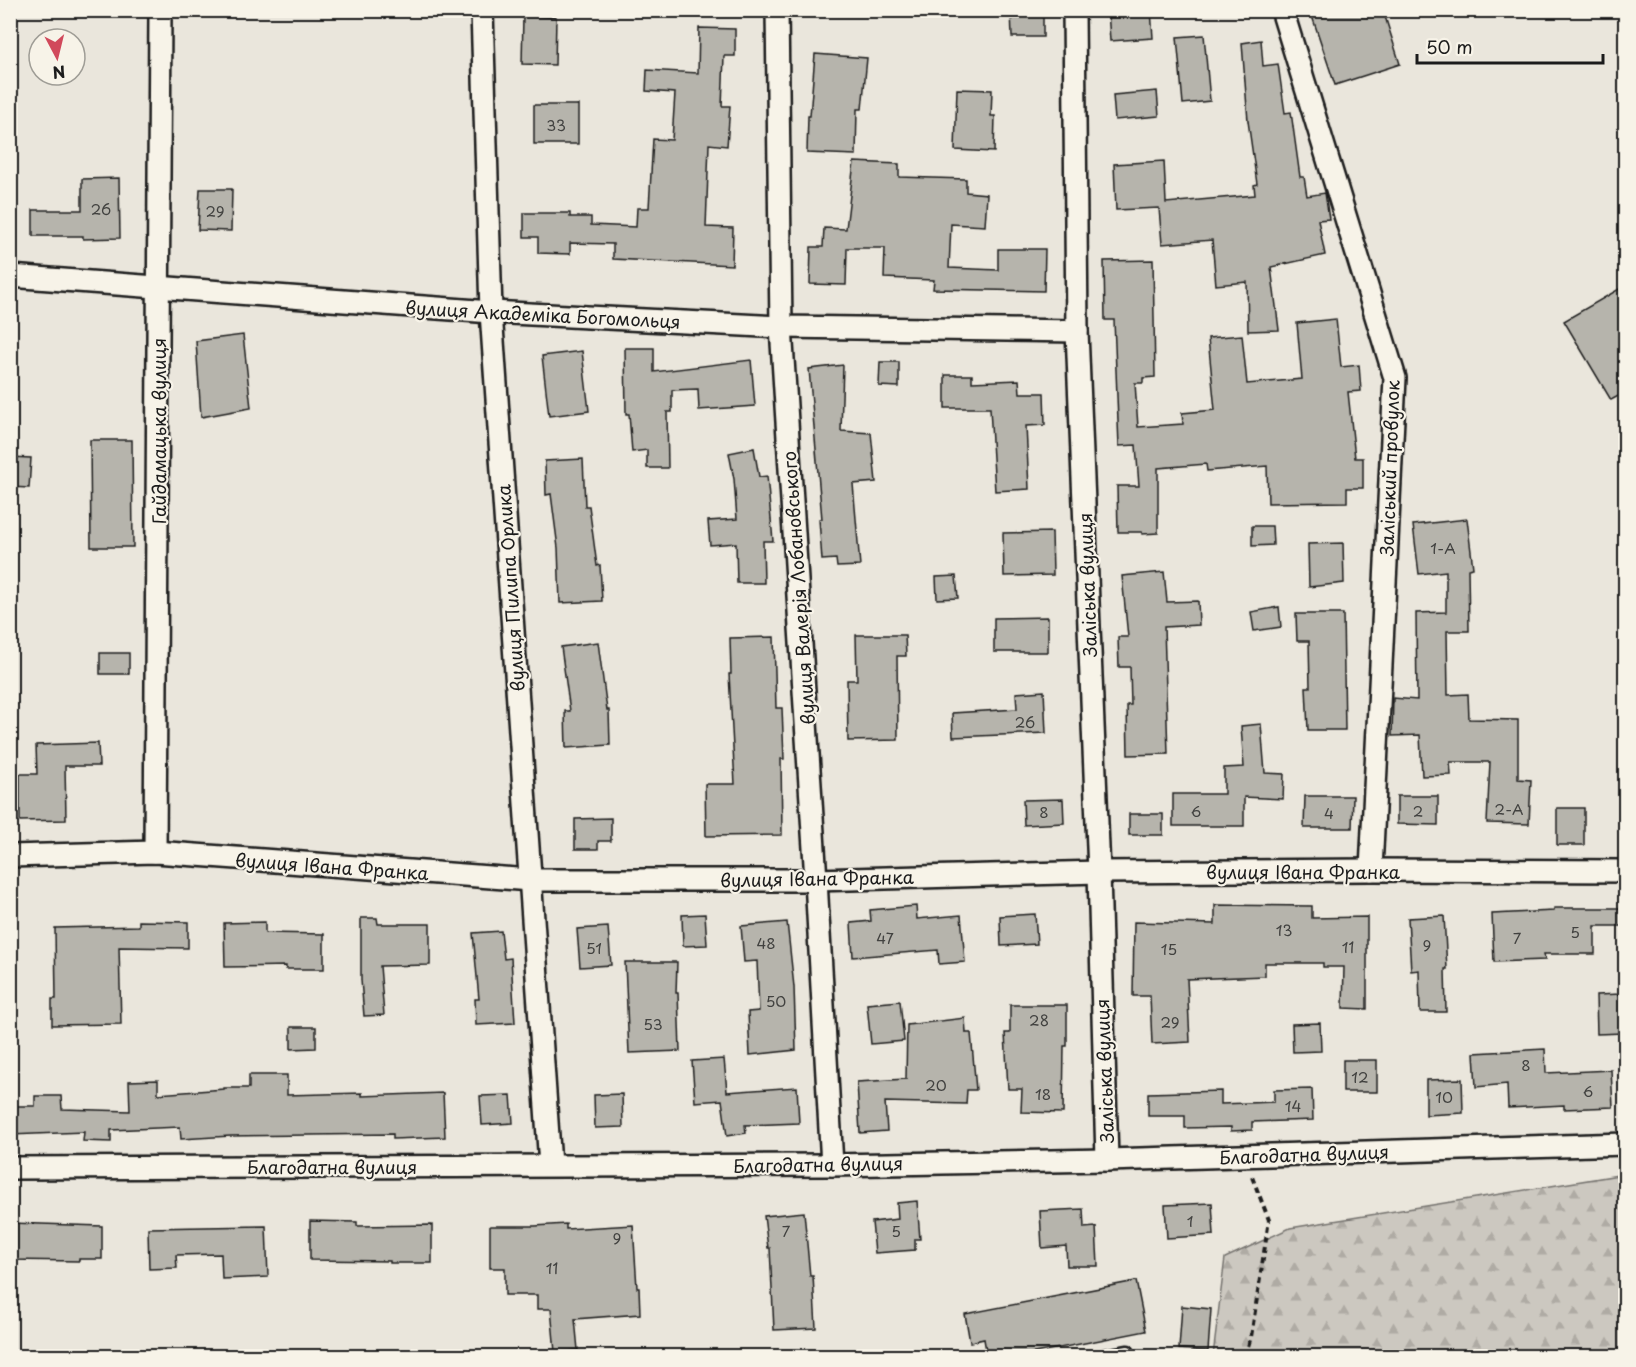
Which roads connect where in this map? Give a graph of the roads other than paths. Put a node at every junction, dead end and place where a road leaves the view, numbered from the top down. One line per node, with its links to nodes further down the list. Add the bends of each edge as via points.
1 (160, 10): 7 (street, Гайдамацька вулиця)
2 (482, 10): 8 (street, вулиця Пилипа Орлика)
3 (777, 10): 9 (street, вулиця Валерія Лобановського)
4 (1074, 10): 10 (street, Заліська вулиця)
5 (1282, 10): 13 (street, Заліський провулок, via 1395,378)
6 (10, 276): 7 (street, вулиця Академіка Богомольця)
7 (159, 287): 8 (street, вулиця Академіка Богомольця); 11 (street, Гайдамацька вулиця)
8 (491, 312): 9 (street, вулиця Академіка Богомольця); 17 (street, вулиця Пилипа Орлика)
9 (781, 327): 10 (street, вулиця Академіка Богомольця); 16 (street, вулиця Валерія Лобановського)
10 (1077, 331): 15 (street, Заліська вулиця)
11 (154, 852): 12 (street, вулиця Івана Франка); 17 (street, вулиця Івана Франка)
12 (10, 856)
13 (1371, 870): 14 (street, вулиця Івана Франка); 15 (street, вулиця Івана Франка)
14 (1626, 871)
15 (1099, 872): 16 (street, вулиця Івана Франка); 19 (street, Заліська вулиця)
16 (816, 879): 17 (street, вулиця Івана Франка); 21 (street, вулиця Валерія Лобановського)
17 (530, 880): 20 (street, вулиця Пилипа Орлика)
18 (1626, 1144): 19 (street, Благодатна вулиця)
19 (1107, 1160): 21 (street, Благодатна вулиця)
20 (550, 1165): 21 (street, Благодатна вулиця); 22 (street, Благодатна вулиця)
21 (832, 1165)
22 (10, 1168)
23 (1128, 1351): 24 (lane)
24 (1100, 1356)

